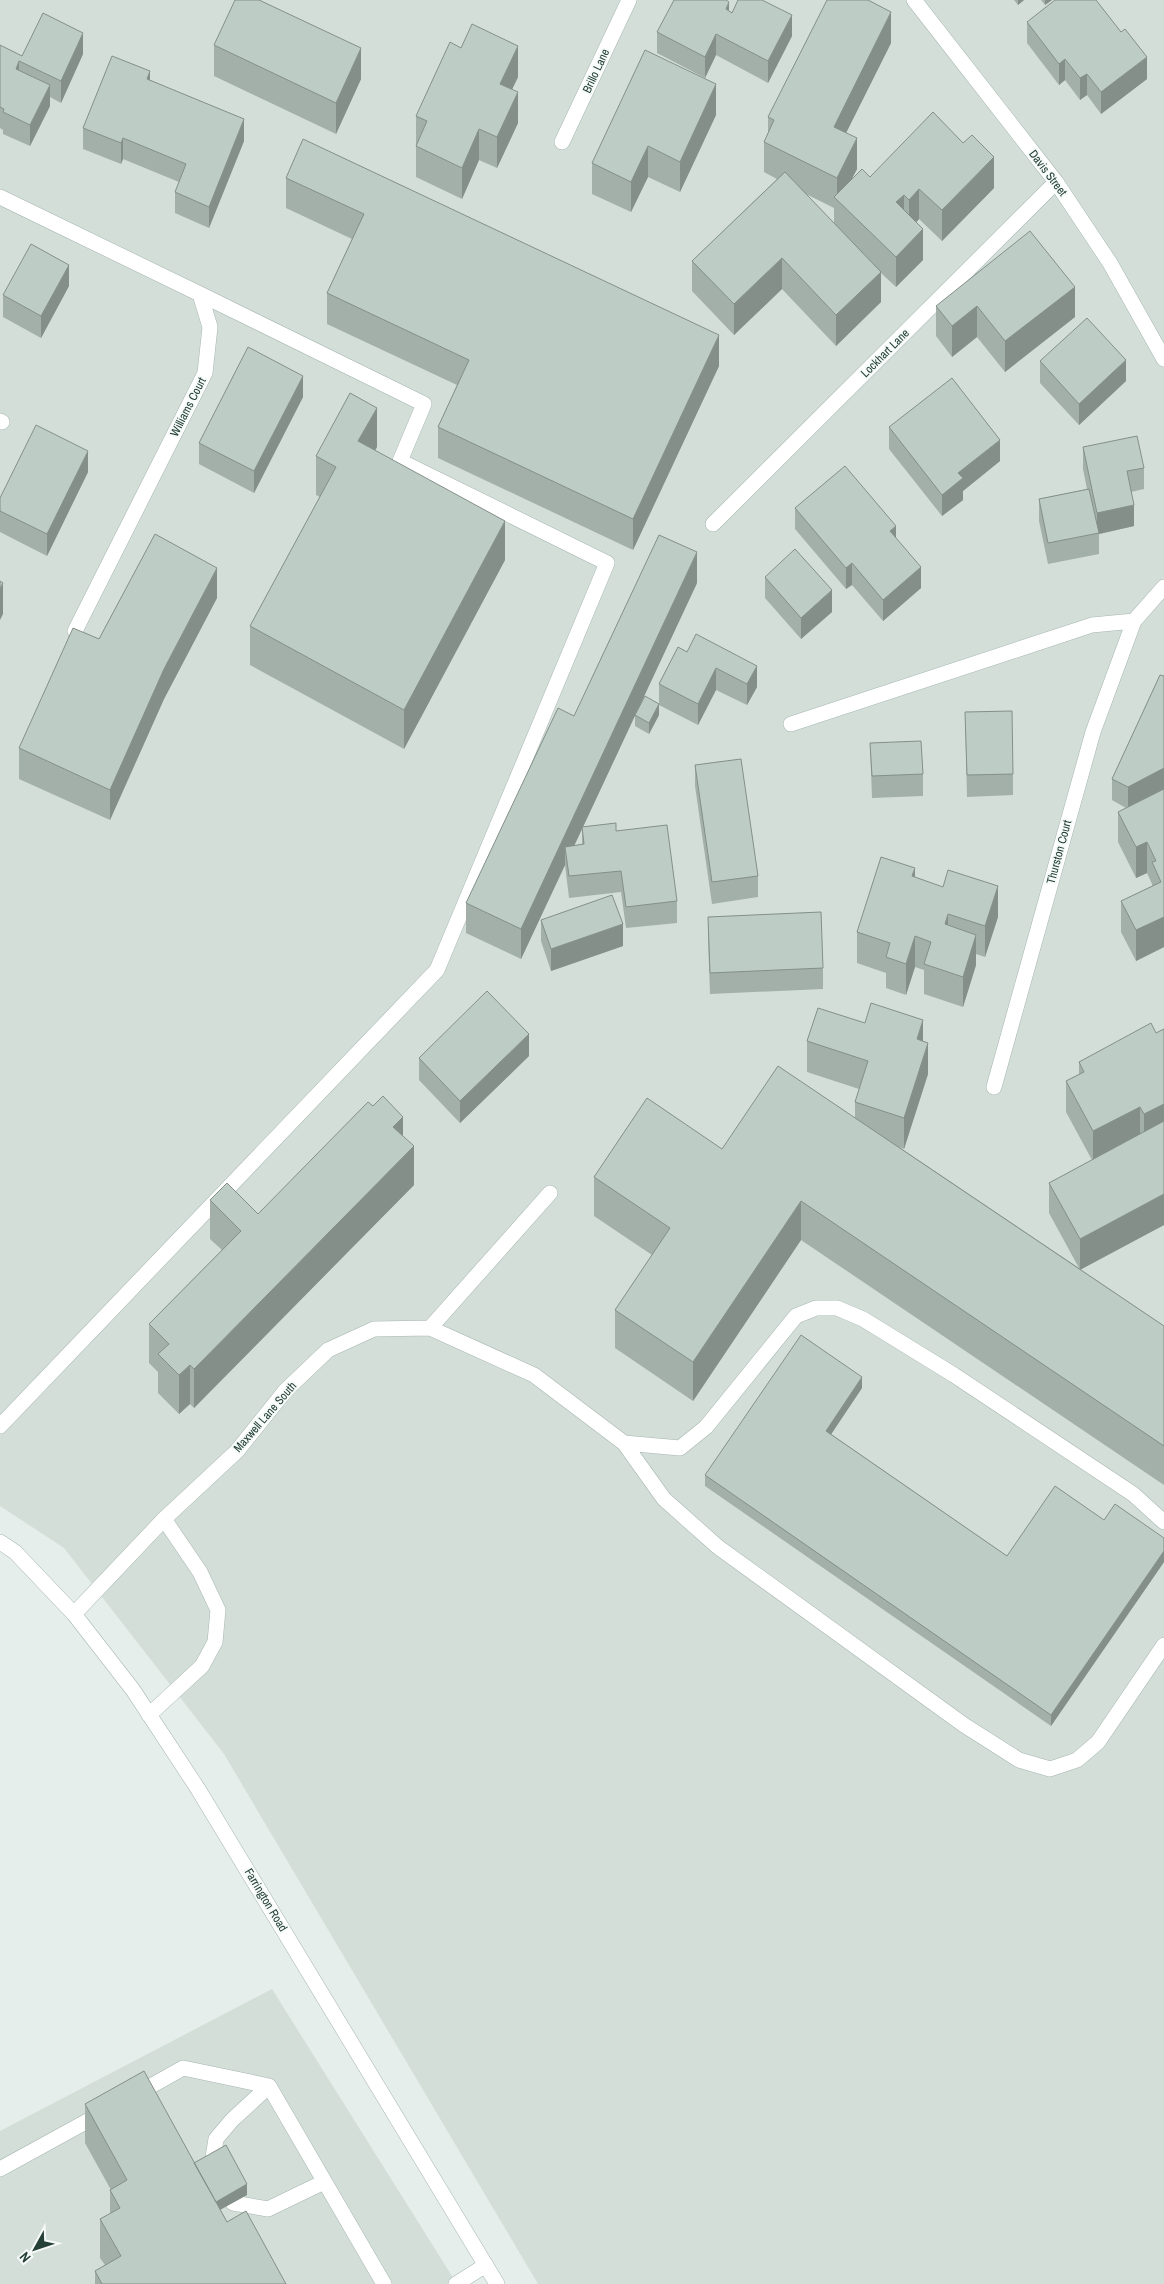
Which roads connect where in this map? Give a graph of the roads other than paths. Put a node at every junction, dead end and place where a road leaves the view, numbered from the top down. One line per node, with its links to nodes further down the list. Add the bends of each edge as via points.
1 (629, 0): 3 (street, Brillo Lane)
2 (914, 0): 4 (street, Davis Street)
3 (562, 142)
4 (1056, 182): 7 (street, Davis Street, via 1110,263); 8 (street, Lockhart Lane)
5 (0, 197): 6 (street)
6 (200, 294): 11 (street, Williams Court, via 210,327 205,373); 16 (street, via 424,404 400,461 607,563 437,970)
7 (1164, 359)
8 (713, 524)
9 (1164, 587): 10 (street, Thurston Court)
10 (1134, 621): 12 (street, via 1092,625); 13 (street, Thurston Court, via 1092,732)
11 (75, 631)
12 (791, 724)
13 (994, 1087)
14 (550, 1193): 15 (street)
15 (430, 1328): 17 (street, Maxwell Lane South, via 534,1375); 18 (street, Maxwell Lane South, via 374,1330 328,1350 285,1391 237,1451)
16 (0, 1426)
17 (624, 1443): 19 (street, via 680,1448 706,1427 796,1316 816,1308 837,1308 863,1318 954,1375 1133,1494); 22 (street, via 664,1499 718,1547 964,1725 1019,1760 1050,1769 1078,1760 1098,1742)
18 (164, 1519): 21 (street, Maxwell Lane South); 23 (street, via 200,1572 218,1610 215,1642 202,1666)
19 (1164, 1522)
20 (0, 1542): 21 (street, Farrington Road, via 15,1552)
21 (74, 1614): 23 (street, Farrington Road)
22 (1164, 1645)
23 (149, 1715): 29 (street, Farrington Road, via 198,1789)
24 (269, 2086): 25 (street, via 232,2120 216,2140); 26 (street, via 183,2068); 27 (street)
25 (212, 2164)
26 (0, 2169)
27 (324, 2182): 28 (street, via 268,2209); 30 (street)
28 (233, 2203)
29 (486, 2265): 31 (street); 32 (street, Farrington Road)
30 (384, 2284)
31 (456, 2284)
32 (497, 2284)

